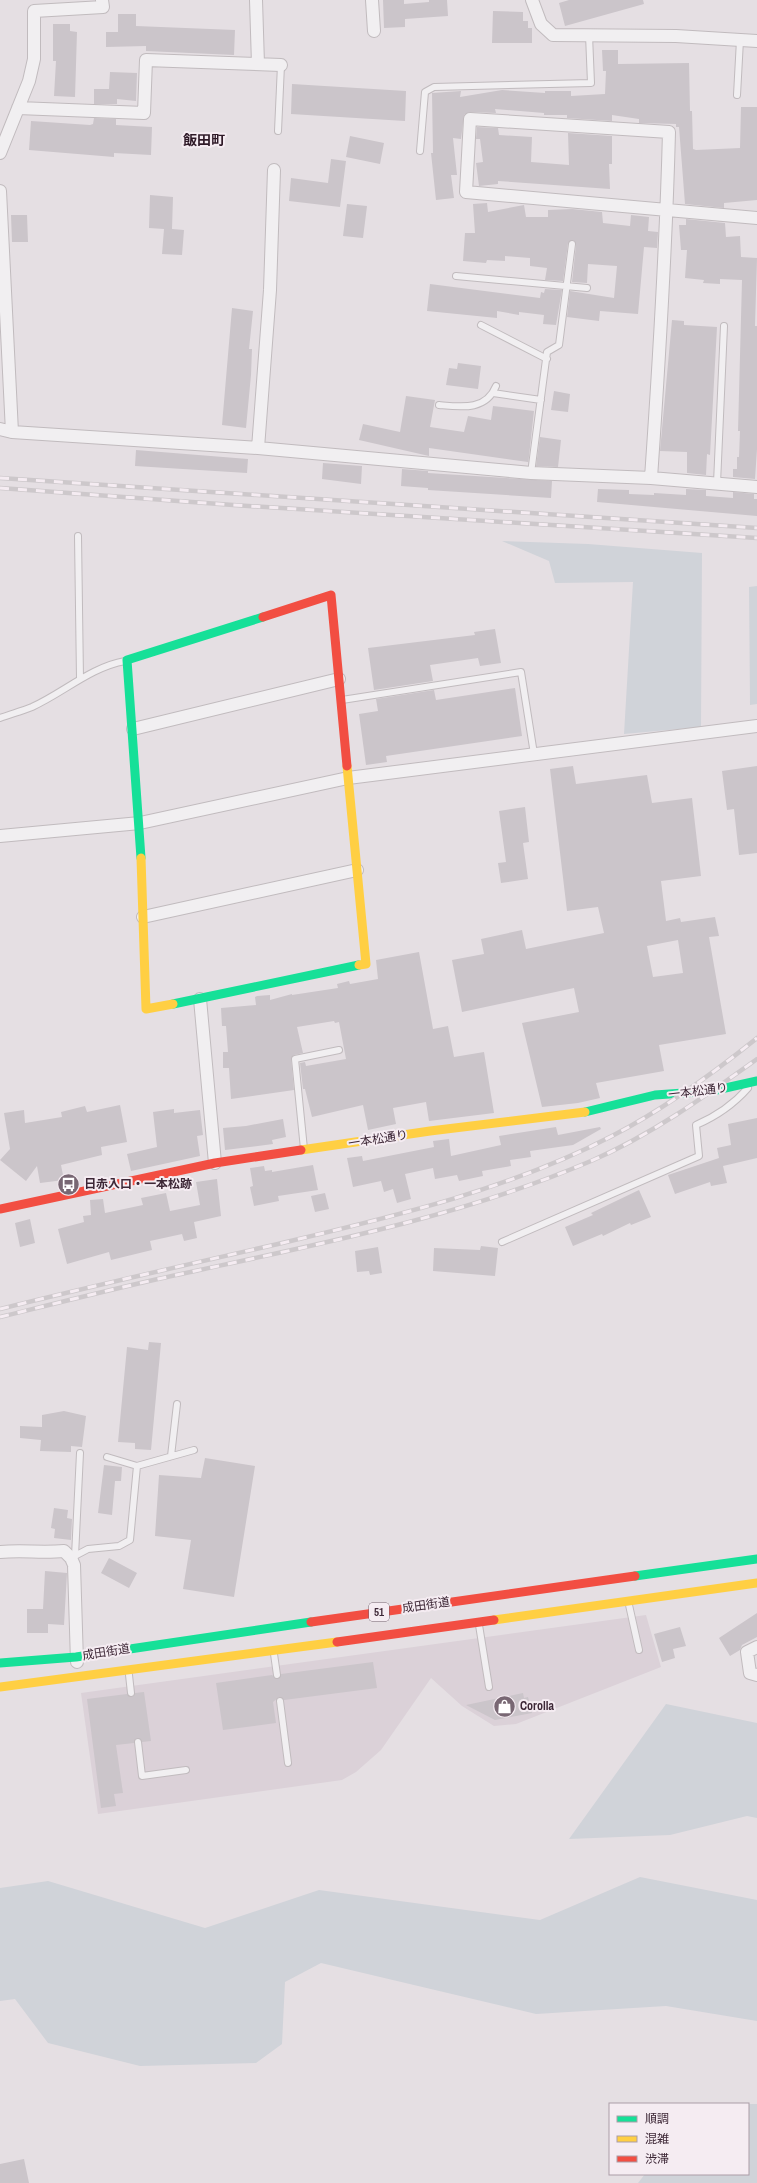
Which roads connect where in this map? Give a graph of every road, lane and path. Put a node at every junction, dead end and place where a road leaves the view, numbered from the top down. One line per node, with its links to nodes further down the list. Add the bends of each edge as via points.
1 (102, 0): 5 (street, via 102,7)
2 (256, 0): 10 (street)
3 (372, 0): 6 (street)
4 (532, 0): 7 (street, via 540,24 553,35)
5 (33, 5): 13 (street, via 34,59 29,81)
6 (374, 31)
7 (589, 35): 8 (street); 16 (lane, via 591,83 434,87 425,92)
8 (740, 40): 9 (street); 12 (lane)
9 (757, 41)
10 (258, 64): 11 (street); 13 (street, via 146,60 144,113)
11 (281, 65): 15 (lane)
12 (737, 95)
13 (18, 108): 14 (street)
14 (5, 124): 17 (street)
15 (278, 131)
16 (420, 151)
17 (0, 153)
18 (274, 170): 34 (street, via 270,290)
19 (0, 191): 33 (street)
20 (667, 210): 20 (street, via 466,192 470,119 669,132); 21 (street); 36 (street)
21 (757, 218)
22 (572, 244): 24 (lane)
23 (456, 276): 24 (lane)
24 (567, 286): 25 (lane); 28 (lane, via 559,345 548,352)
25 (587, 288)
26 (481, 325): 28 (lane)
27 (724, 326): 37 (lane)
28 (547, 359): 31 (lane)
29 (496, 386): 30 (lane)
30 (493, 393): 31 (lane); 32 (lane, via 487,401 464,407)
31 (541, 400): 35 (lane)
32 (438, 405)
33 (6, 430): 34 (street)
34 (258, 448): 35 (street)
35 (531, 472): 36 (street)
36 (651, 478): 37 (street)
37 (717, 483): 38 (street)
38 (757, 486)
39 (78, 536): 41 (lane)
40 (127, 660): 41 (lane); 42 (main road, via 331,595); 46 (main road)
41 (80, 679): 44 (lane, via 32,707)
42 (339, 679): 43 (main road); 46 (street)
43 (341, 700): 47 (lane, via 521,672); 48 (main road)
44 (0, 718)
45 (757, 726): 47 (street)
46 (133, 729): 49 (main road)
47 (534, 754): 48 (street)
48 (348, 778): 49 (street); 51 (main road)
49 (140, 823): 50 (street); 52 (main road)
50 (0, 836)
51 (357, 870): 52 (street); 53 (main road, via 366,964)
52 (143, 917): 53 (main road, via 146,1009)
53 (200, 999): 57 (street)
54 (339, 1050): 56 (lane, via 295,1058)
55 (755, 1081): 56 (main road, 一本松通り, via 712,1091 655,1095 580,1113 430,1131); 59 (lane, via 717,1116 696,1125 699,1156)
56 (304, 1150): 57 (main road, 一本松通り)
57 (215, 1163): 58 (main road, 一本松通り)
58 (0, 1209)
59 (502, 1242)
60 (176, 1404): 63 (lane)
61 (194, 1450): 63 (lane)
62 (80, 1453): 67 (lane)
63 (171, 1456): 65 (lane)
64 (107, 1457): 65 (lane)
65 (137, 1466): 67 (lane, via 130,1540 119,1546 88,1549)
66 (0, 1552): 67 (street, via 64,1551)
67 (73, 1557): 75 (street)
68 (757, 1558): 75 (main road, 成田街道 / 51)
69 (757, 1583): 70 (main road, 成田街道 / 51)
70 (628, 1601): 71 (main road, 成田街道 / 51); 73 (lane)
71 (478, 1622): 74 (main road, 成田街道 / 51); 82 (lane)
72 (757, 1647): 79 (street, via 747,1652 750,1673)
73 (639, 1650)
74 (273, 1651): 77 (main road, 成田街道 / 51); 78 (lane)
75 (76, 1657): 76 (main road, 成田街道 / 51); 80 (street)
76 (0, 1663)
77 (129, 1671): 80 (main road, 成田街道 / 51); 83 (lane)
78 (277, 1675)
79 (757, 1675)
80 (77, 1678): 81 (main road, 成田街道 / 51)
81 (0, 1687)
82 (490, 1687)
83 (131, 1693)
84 (280, 1701): 86 (lane)
85 (138, 1742): 87 (lane, via 142,1776)
86 (288, 1763)
87 (186, 1770)

